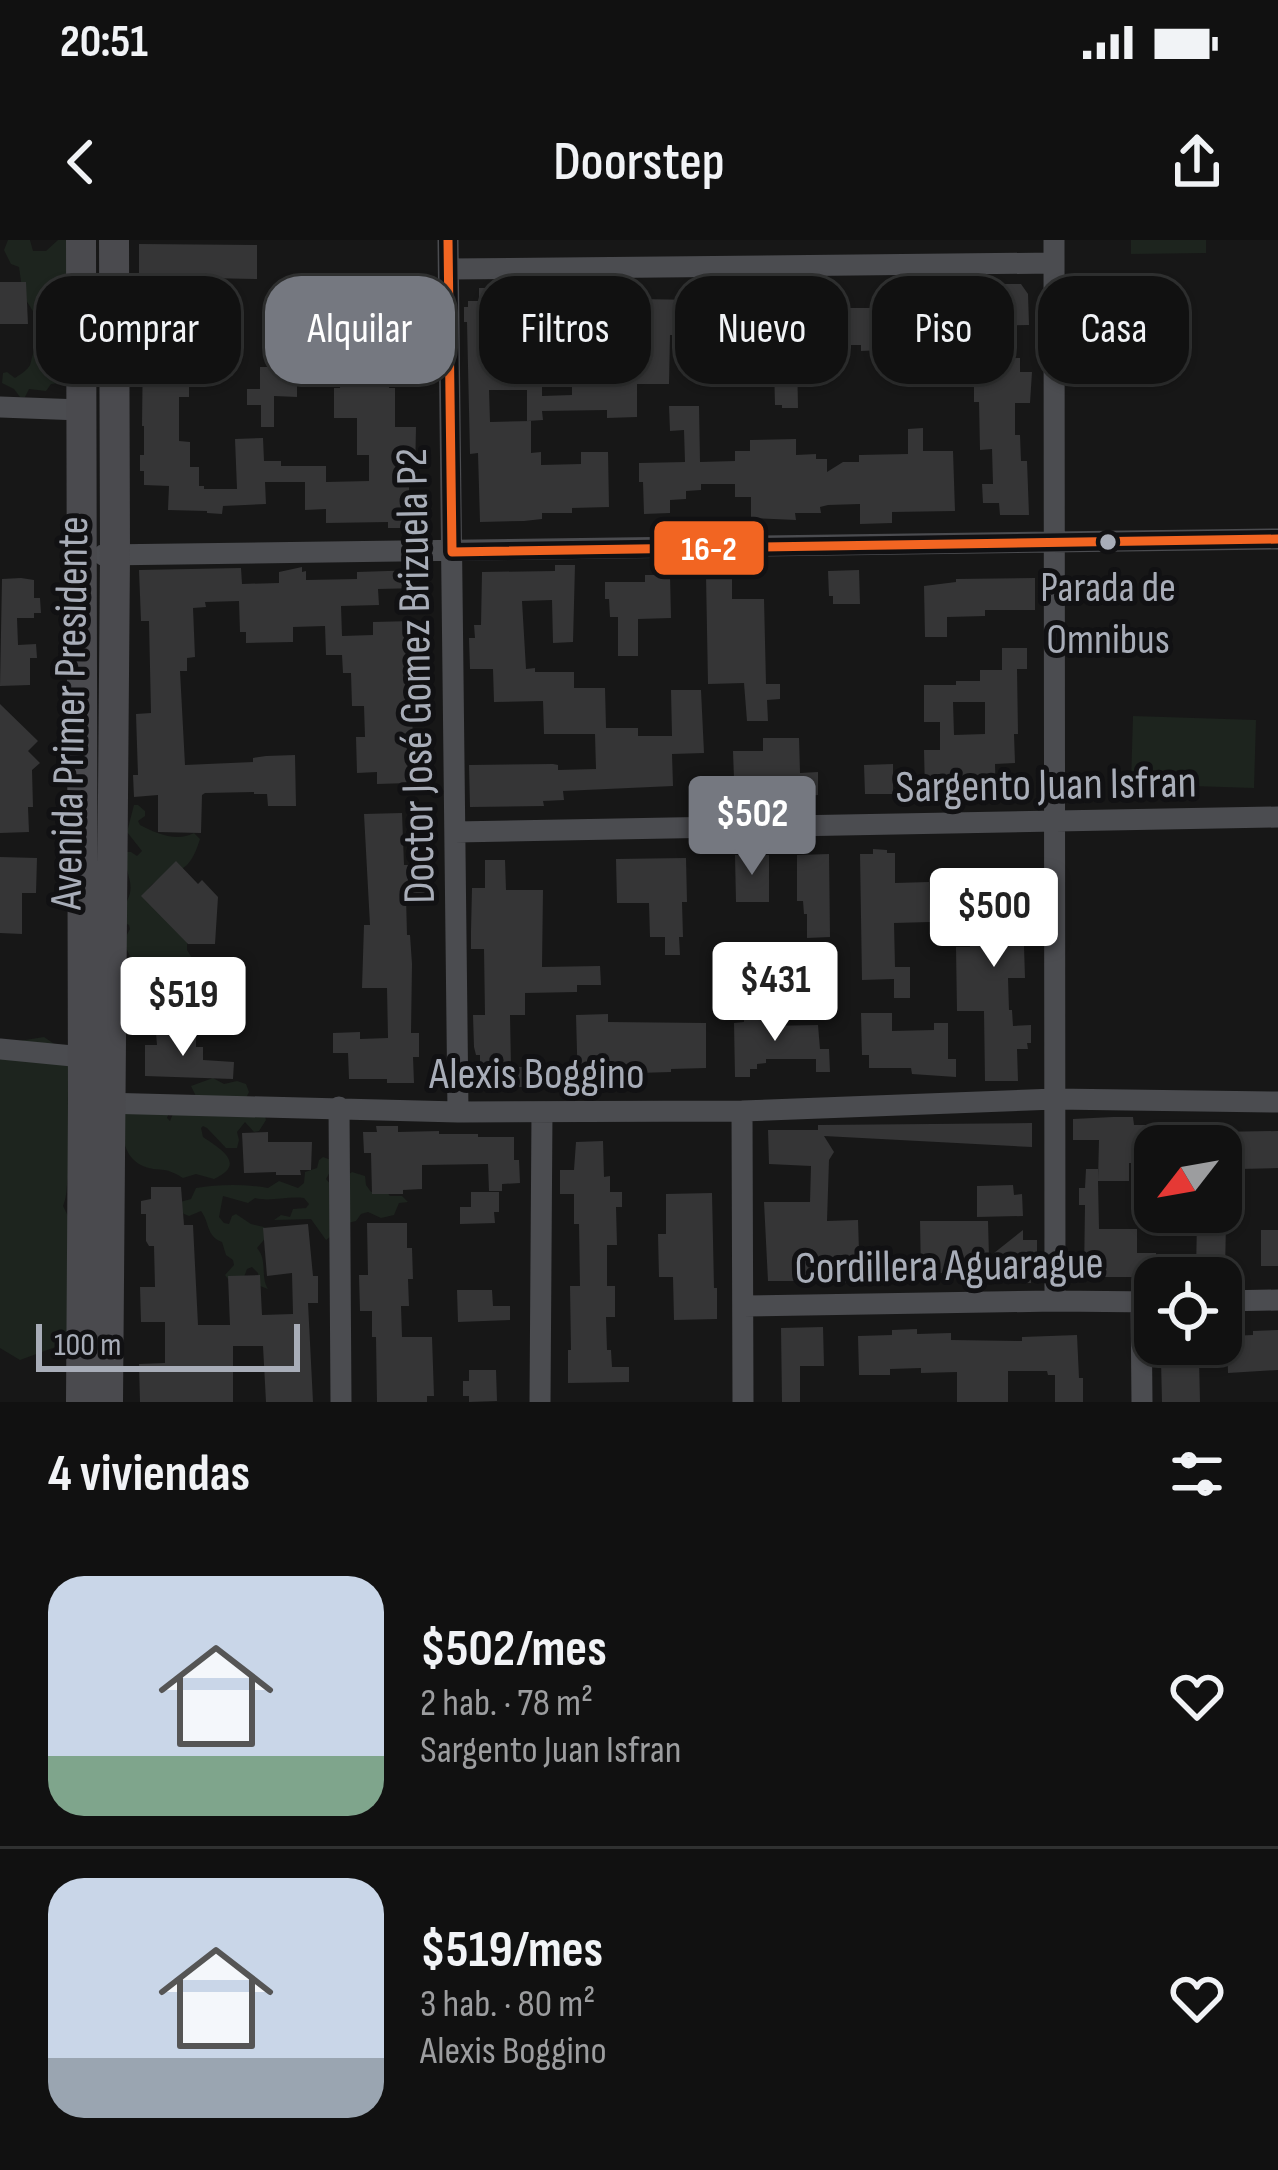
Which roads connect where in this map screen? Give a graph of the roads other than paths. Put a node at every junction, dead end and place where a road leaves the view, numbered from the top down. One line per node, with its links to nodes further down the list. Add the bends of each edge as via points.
1 (81, 240): 6 (main road, Avenida Primer Presidente)
2 (115, 240): 7 (main road, Avenida Primer Presidente)
3 (448, 240): 5 (street, Doctor José Gomez Brizuela P2)
4 (1054, 252): 5 (street); 13 (street)
5 (449, 269): 14 (street, Doctor José Gomez Brizuela P2)
6 (81, 276)
7 (115, 276)
8 (80, 384): 11 (main road, Avenida Primer Presidente)
9 (115, 384): 15 (main road, Avenida Primer Presidente)
10 (0, 407): 11 (street)
11 (80, 410): 16 (main road, Avenida Primer Presidente)
12 (1278, 539): 13 (street)
13 (1054, 544): 14 (street); 18 (street)
14 (452, 552): 15 (street); 19 (street, Doctor José Gomez Brizuela P2)
15 (116, 554): 16 (street); 24 (main road, Avenida Primer Presidente)
16 (82, 556): 21 (main road, Avenida Primer Presidente)
17 (1278, 818): 18 (street, Sargento Juan Isfran)
18 (1054, 822): 19 (street, Sargento Juan Isfran); 22 (street)
19 (455, 832): 27 (street, Doctor José Gomez Brizuela P2)
20 (0, 1049): 21 (street)
21 (82, 1057): 24 (main road, Avenida Primer Presidente)
22 (1054, 1099): 23 (street, Alexis Boggino); 26 (street, Alexis Boggino); 29 (street)
23 (1278, 1102)
24 (96, 1103): 25 (street, Alexis Boggino); 35 (main road, Avenida Primer Presidente); 36 (main road, Avenida Primer Presidente)
25 (339, 1108): 27 (street, Alexis Boggino); 37 (street)
26 (742, 1111): 28 (street, Alexis Boggino); 33 (street)
27 (458, 1112): 28 (street, Alexis Boggino)
28 (542, 1112): 38 (street)
29 (1054, 1300): 32 (street, Cordillera Aguarague); 33 (street, Cordillera Aguarague)
30 (1278, 1300): 31 (street)
31 (1242, 1301)
32 (1134, 1302)
33 (743, 1306): 39 (street)
34 (1144, 1365): 40 (street)
35 (81, 1402)
36 (108, 1402)
37 (341, 1402)
38 (540, 1402)
39 (743, 1402)
40 (1142, 1402)

